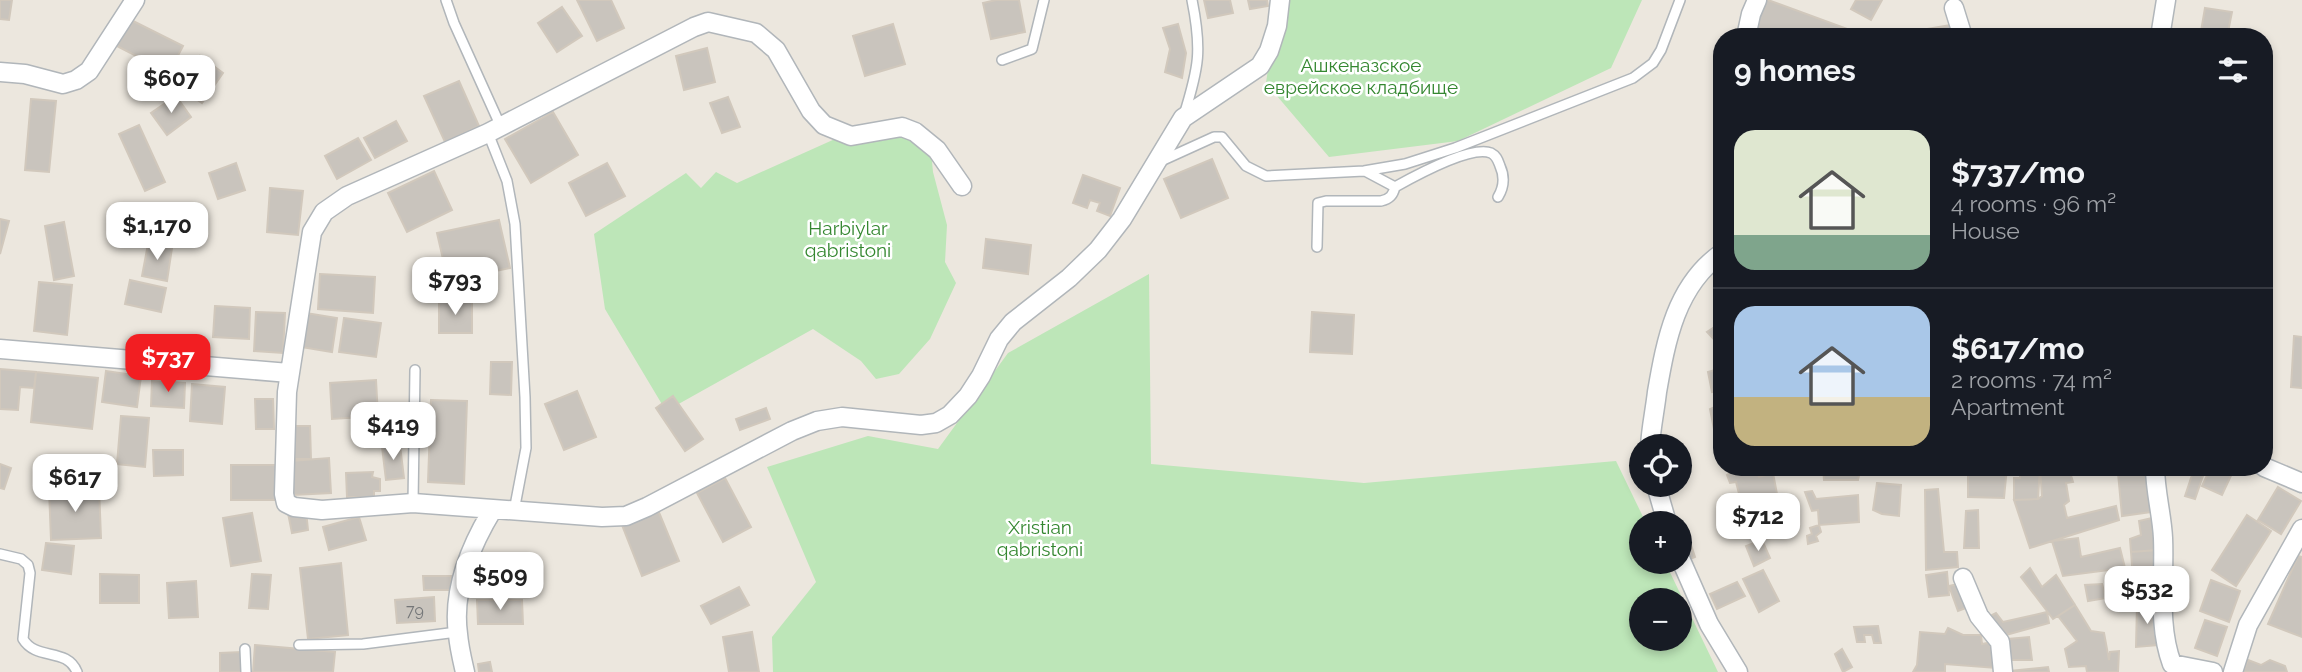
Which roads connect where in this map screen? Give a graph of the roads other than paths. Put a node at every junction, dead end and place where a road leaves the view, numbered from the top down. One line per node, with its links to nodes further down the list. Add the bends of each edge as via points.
1 (135, 0): 14 (street, via 89,71 76,80 63,84)
2 (446, 0): 16 (lane)
3 (1044, 0): 13 (lane, via 1032,49)
4 (1192, 0): 15 (lane, via 1199,62)
5 (1280, 0): 15 (street, via 1278,26 1259,66)
6 (1680, 0): 18 (lane, via 1661,50 1653,63 1633,78 1455,148)
7 (1757, 0): 10 (street)
8 (2166, 0): 12 (street)
9 (1954, 8): 11 (street)
10 (1748, 28)
11 (1960, 28)
12 (2161, 28)
13 (1002, 60)
14 (0, 72)
15 (1184, 118): 17 (street)
16 (495, 130): 19 (street, via 708,22 756,33 776,50 824,125 851,136 902,127 915,132 937,150); 26 (street, via 348,196 324,212 312,232); 33 (lane, via 515,223 525,397 526,448)
17 (1154, 164): 18 (lane, via 1222,137 1246,166 1266,176); 33 (street, via 1098,250 1013,322 968,397 936,423 842,416 817,421 626,516)
18 (1364, 171): 20 (lane)
19 (962, 186)
20 (1395, 187): 21 (lane, via 1435,165 1480,151 1492,153 1504,173); 22 (lane, via 1388,200 1318,203)
21 (1498, 197)
22 (1317, 247)
23 (1713, 259): 27 (street, via 1686,292 1672,322)
24 (0, 349): 26 (street)
25 (415, 370): 31 (lane)
26 (289, 373): 31 (street, via 286,503 322,510)
27 (1652, 434)
28 (2273, 471): 30 (street)
29 (2156, 476): 46 (street, via 2164,537 2166,648 2172,664)
30 (2302, 483)
31 (413, 503): 32 (street)
32 (493, 509): 33 (street); 38 (street, via 465,566)
33 (514, 511)
34 (2302, 529): 47 (street, via 2248,625)
35 (0, 554): 41 (lane, via 28,565 23,639 29,648 64,656)
36 (1687, 574): 44 (street, via 1709,625)
37 (1964, 578): 45 (street, via 1979,616 2000,642)
38 (457, 632): 39 (lane, via 363,644); 43 (street)
39 (299, 645)
40 (245, 649): 42 (lane)
41 (77, 672)
42 (246, 672)
43 (465, 672)
44 (1738, 672)
45 (2003, 672)
46 (2213, 672)
47 (2234, 672)

